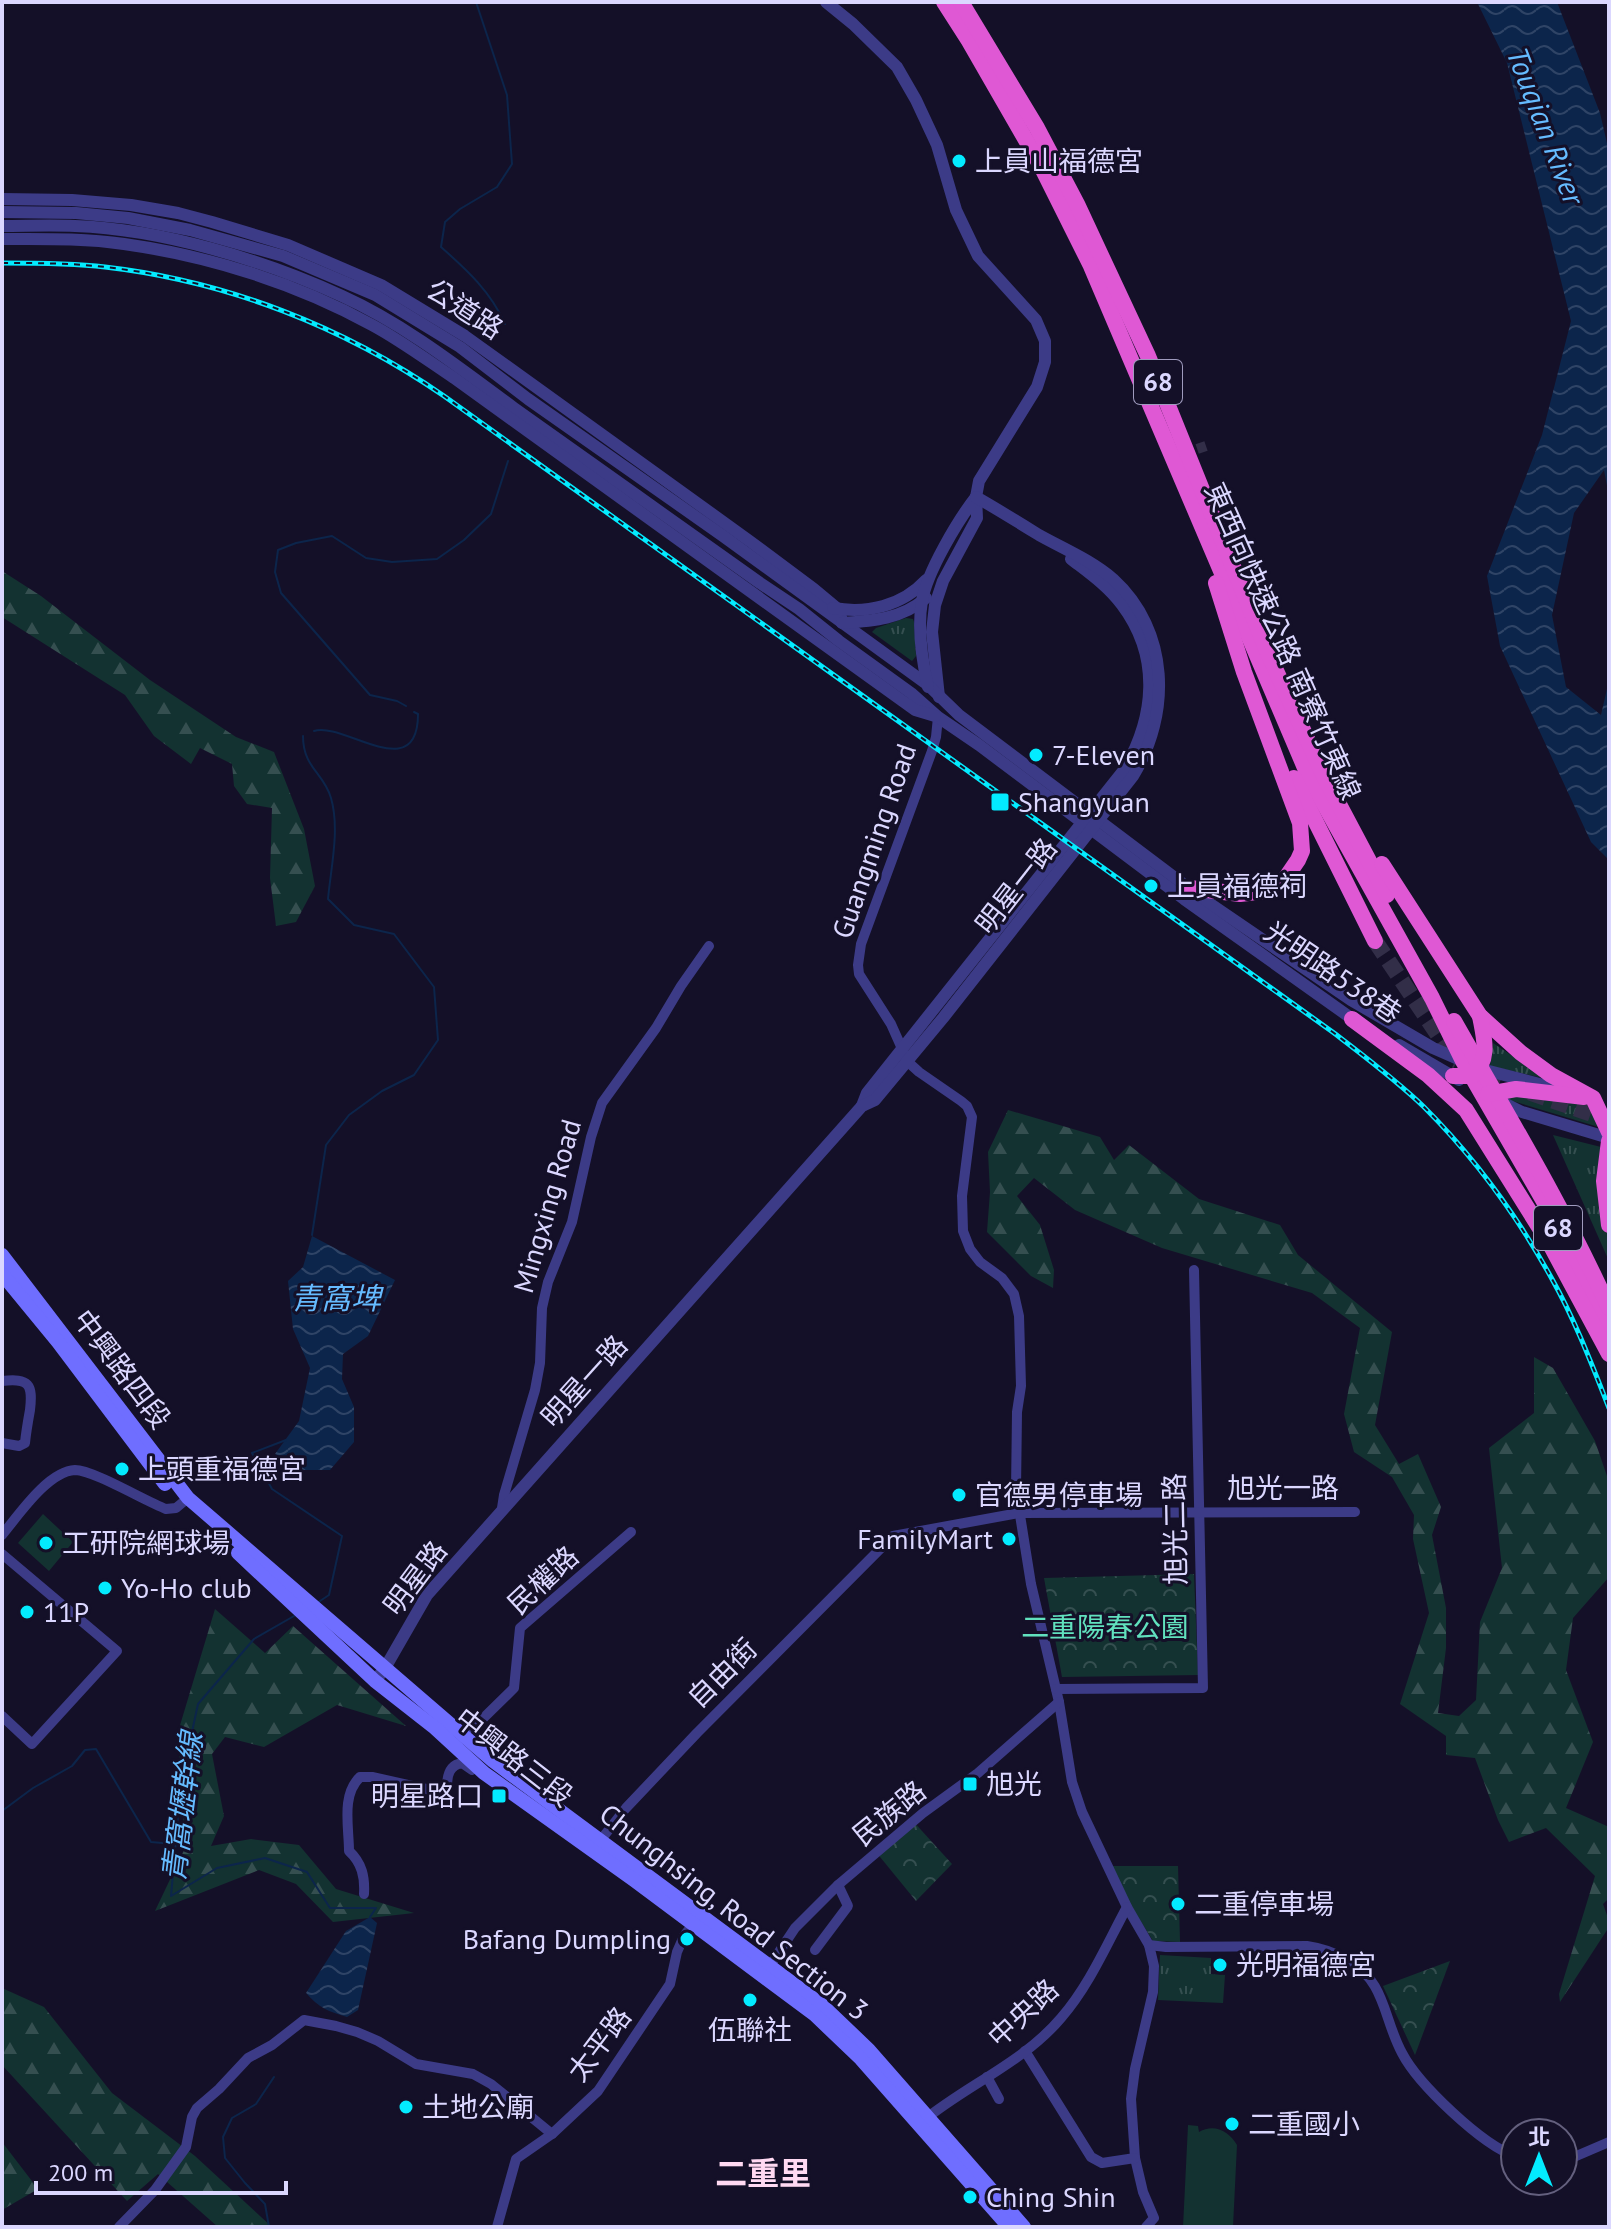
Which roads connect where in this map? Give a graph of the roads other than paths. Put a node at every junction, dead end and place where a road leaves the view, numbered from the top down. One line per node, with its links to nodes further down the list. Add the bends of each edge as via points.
1 (826, 2): 9 (street, Guangming Road, via 897,67 937,145 956,210 978,256 1036,320 1045,341 1037,387 979,481)
2 (944, 2): 10 (highway, 東西向快速公路 南寮竹東線 / 68, via 1042,168 1091,266)
3 (961, 2): 23 (highway, 東西向快速公路 南寮竹東線 / 68, via 1077,204 1148,356 1262,639)
4 (2, 199): 8 (street, 公道路, via 72,200 178,213 288,245)
5 (2, 212): 8 (street, 公道路, via 128,218 208,234)
6 (2, 226): 18 (street, 公道路, via 76,226 188,243 343,296 461,369)
7 (2, 239): 17 (street, via 73,240 167,252 240,270 337,307 454,378)
8 (346, 275): 11 (street, 公道路, via 460,347)
9 (976, 497): 12 (street, Guangming Road); 13 (street, Guangming Road, via 977,518); 48 (street, 明星一路, via 1095,565 1129,597 1151,638 1160,684 1159,711 1145,756 875,1100 862,1106)
10 (1196, 512): 22 (highway); 27 (highway, 東西向快速公路 南寮竹東線 / 68, via 1308,775)
11 (747, 547): 14 (street, 公道路); 16 (street, 公道路)
12 (934, 568): 15 (street, Guangming Road); 16 (street, 公道路, via 917,590 896,602)
13 (943, 581): 15 (street); 20 (street, Guangming Road, via 932,632)
14 (807, 598): 16 (street, 公道路); 19 (street, 公道路)
15 (922, 603): 19 (street, via 889,618); 20 (street, Guangming Road, via 922,652)
16 (838, 609): 19 (street)
17 (791, 620): 18 (street); 21 (street, via 915,710)
18 (815, 622): 19 (street); 21 (street, 公道路)
19 (843, 623): 20 (street, 公道路)
20 (934, 690): 21 (street, Guangming Road); 24 (street, 光明路538巷, via 985,735)
21 (938, 717): 29 (street, 光明路538巷); 50 (street, Guangming Road, via 933,746 858,965 908,1062 967,1106 972,1117 963,1231 980,1262 1014,1294 1019,1316)
22 (1263, 720): 24 (highway, via 1300,823 1298,860 1285,879 1265,891); 25 (highway)
23 (1324, 776): 27 (highway, 東西向快速公路 南寮竹東線 / 68); 28 (highway)
24 (1190, 888): 30 (street, 光明路538巷, via 1351,1000)
25 (1375, 941)
26 (709, 946): 48 (street, Mingxing Road, via 602,1103 572,1222 548,1282 535,1390)
27 (1437, 999): 42 (highway, 東西向快速公路 南寮竹東線 / 68, via 1516,1127); 43 (highway, 東西向快速公路 南寮竹東線 / 68, via 1463,1061 1546,1205)
28 (1480, 1016): 30 (highway, via 1486,1050); 33 (highway, via 1551,1075)
29 (1352, 1019): 31 (street, 光明路538巷); 36 (highway, via 1428,1075 1466,1110)
30 (1481, 1069): 31 (highway, via 1472,1076); 33 (street, 光明路538巷)
31 (1453, 1076): 32 (street, 光明路538巷)
32 (1486, 1094): 33 (highway, via 1516,1089); 35 (street, 光明路538巷, via 1522,1112); 36 (highway, via 1480,1117)
33 (1601, 1100): 34 (highway)
34 (1609, 1132)
35 (1609, 1140): 37 (highway)
36 (1487, 1143): 44 (highway)
37 (1607, 1186): 38 (highway)
38 (1609, 1225)
39 (2, 1255): 47 (main road, 中興路四段)
40 (1194, 1270): 51 (street, 旭光二路)
41 (2, 1274): 47 (main road, 中興路四段, via 145,1461)
42 (1609, 1308)
43 (1609, 1338)
44 (1609, 1354)
45 (2, 1381): 46 (street, via 19,1379 32,1392 25,1443)
46 (2, 1443)
47 (185, 1501): 53 (street, via 166,1509 75,1470 40,1491); 56 (main road, 中興路四段); 57 (main road, 中興路四段)
48 (502, 1508): 56 (street, 明星路, via 427,1595)
49 (1355, 1512): 51 (street, 旭光一路)
50 (1019, 1513): 51 (street, 旭光一路); 54 (street, 旭光一路); 58 (street, Guangming Road)
51 (1199, 1513): 58 (street, 旭光二路, via 1203,1688)
52 (631, 1532): 61 (street, 民權路, via 520,1628 514,1688)
53 (2, 1535)
54 (893, 1536): 63 (street, 自由街, via 697,1733)
55 (2, 1554): 60 (street, via 117,1651 32,1744)
56 (385, 1668): 57 (street, 明星路); 61 (main road, Chunghsing, Road Section 3)
57 (375, 1681): 61 (main road, 中興路三段)
58 (1056, 1689): 59 (street, Guangming Road)
59 (1059, 1702): 64 (street, 民族路); 66 (street, Guangming Road, via 1075,1791)
60 (2, 1716)
61 (459, 1742): 62 (main road, Chunghsing, Road Section 3)
62 (488, 1767): 63 (main road, Chunghsing, Road Section 3); 65 (street, via 479,1773 457,1764 440,1792 372,1777 351,1784 349,1851 365,1878)
63 (596, 1846): 67 (main road, Chunghsing, Road Section 3)
64 (838, 1885): 69 (street, via 848,1906); 70 (street, 民族路, via 795,1928)
65 (364, 1894)
66 (1127, 1907): 68 (street, Guangming Road); 71 (street, 中央路, via 1078,1998)
67 (696, 1920): 70 (main road, Chunghsing, Road Section 3); 75 (street, 太平路, via 677,1952 663,1997 598,2091)
68 (1149, 1945): 77 (street, via 1307,1946 1362,1968 1380,1995 1402,2055 1420,2079); 79 (street, Guangming Road, via 1153,1992 1131,2099)
69 (815, 1950)
70 (767, 1970): 74 (main road, Chunghsing, Road Section 3, via 822,2005 869,2050)
71 (1025, 2051): 72 (street, 中央路); 79 (street, via 1091,2157 1102,2163)
72 (987, 2077): 73 (street); 74 (street, 中央路)
73 (999, 2099)
74 (924, 2121): 82 (main road); 83 (main road, Chunghsing, Road Section 3)
75 (552, 2134): 80 (street, via 473,2074 416,2064 357,2032 304,2020 248,2058 197,2108 186,2147); 81 (street, 太平路, via 516,2159)
76 (1609, 2142): 78 (street)
77 (1499, 2149)
78 (1579, 2155)
79 (1135, 2158): 84 (street, Guangming Road, via 1154,2218)
80 (119, 2227)
81 (497, 2227)
82 (1009, 2227)
83 (1024, 2227)
84 (1146, 2227)

